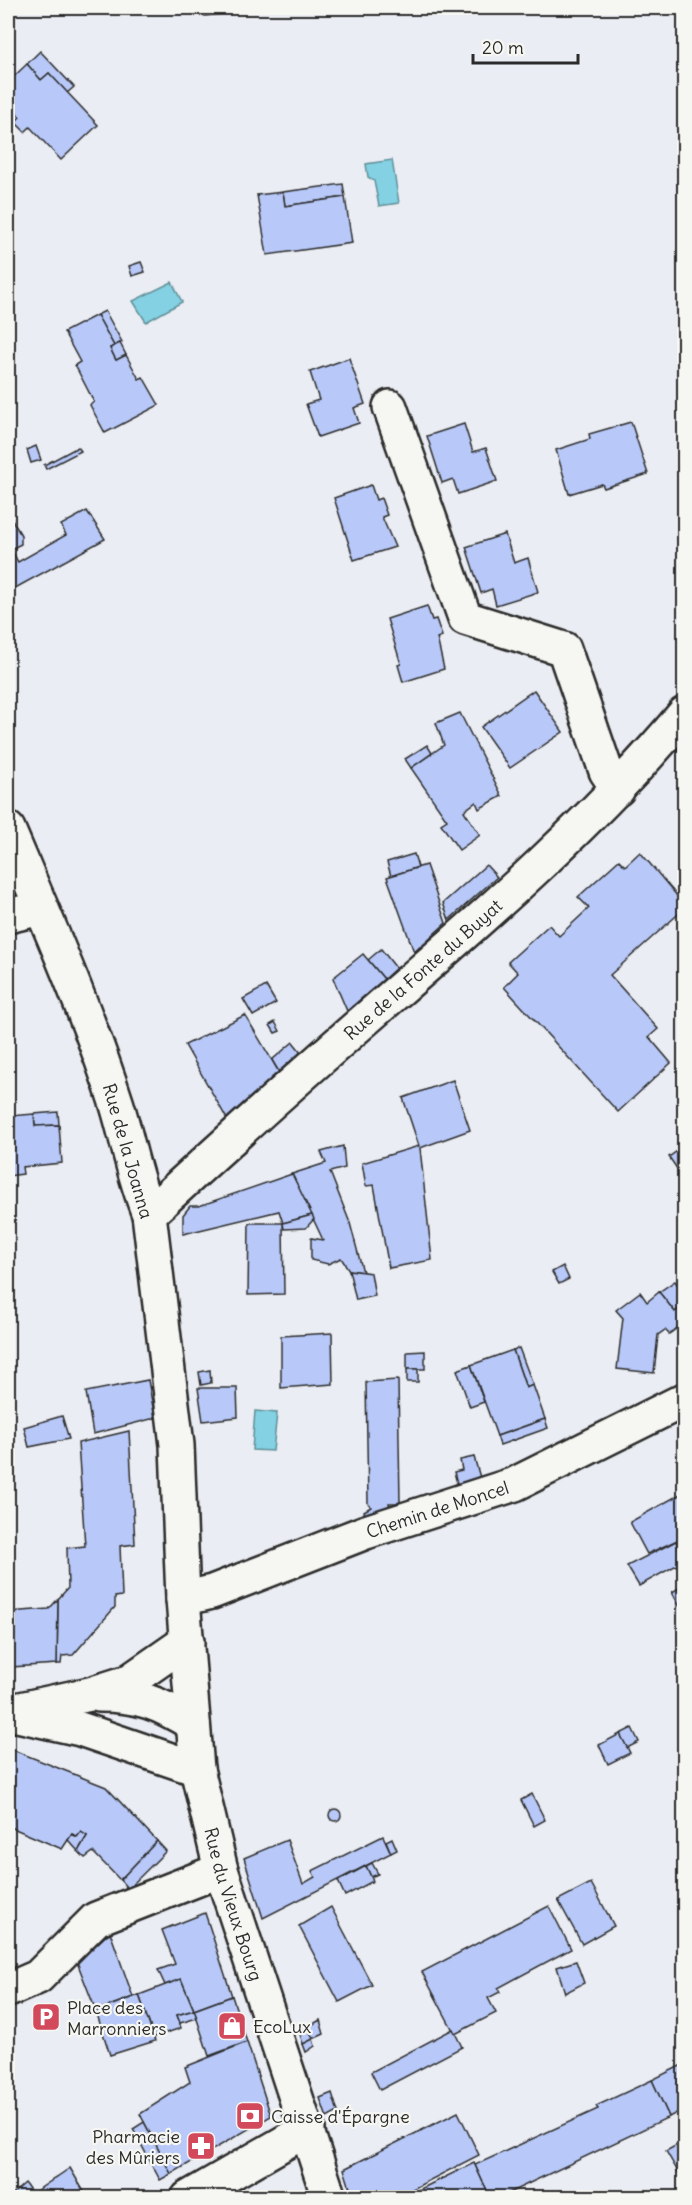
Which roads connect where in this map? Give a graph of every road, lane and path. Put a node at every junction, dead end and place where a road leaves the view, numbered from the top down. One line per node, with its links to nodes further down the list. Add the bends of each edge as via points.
1 (390, 408): 3 (street, via 465,618 564,649 606,771)
2 (684, 714): 3 (street, Rue de la Fonte du Buyat)
3 (618, 789): 7 (street, Rue de la Fonte du Buyat, via 520,885)
4 (8, 829): 5 (street, Rue de la Joanna)
5 (41, 908): 6 (street); 7 (street, Rue de la Joanna, via 117,1104)
6 (8, 916)
7 (149, 1214): 9 (street, Rue de la Joanna, via 177,1445)
8 (684, 1400): 9 (street, Chemin de Moncel, via 515,1484 366,1532 212,1592)
9 (183, 1599): 10 (street, Rue du Vieux Bourg)
10 (187, 1641): 11 (street, via 128,1682); 13 (street, Rue du Vieux Bourg)
11 (90, 1695): 12 (street); 13 (street, via 130,1695 163,1705)
12 (8, 1712): 14 (street, via 80,1730)
13 (193, 1724): 14 (street, Rue du Vieux Bourg)
14 (197, 1769): 15 (street, Rue du Vieux Bourg)
15 (221, 1870): 16 (street, via 96,1919 38,1977); 17 (street, Rue du Vieux Bourg)
16 (8, 1990)
17 (308, 2129): 18 (street); 19 (street, Rue du Vieux Bourg)
18 (188, 2198)
19 (329, 2198)

